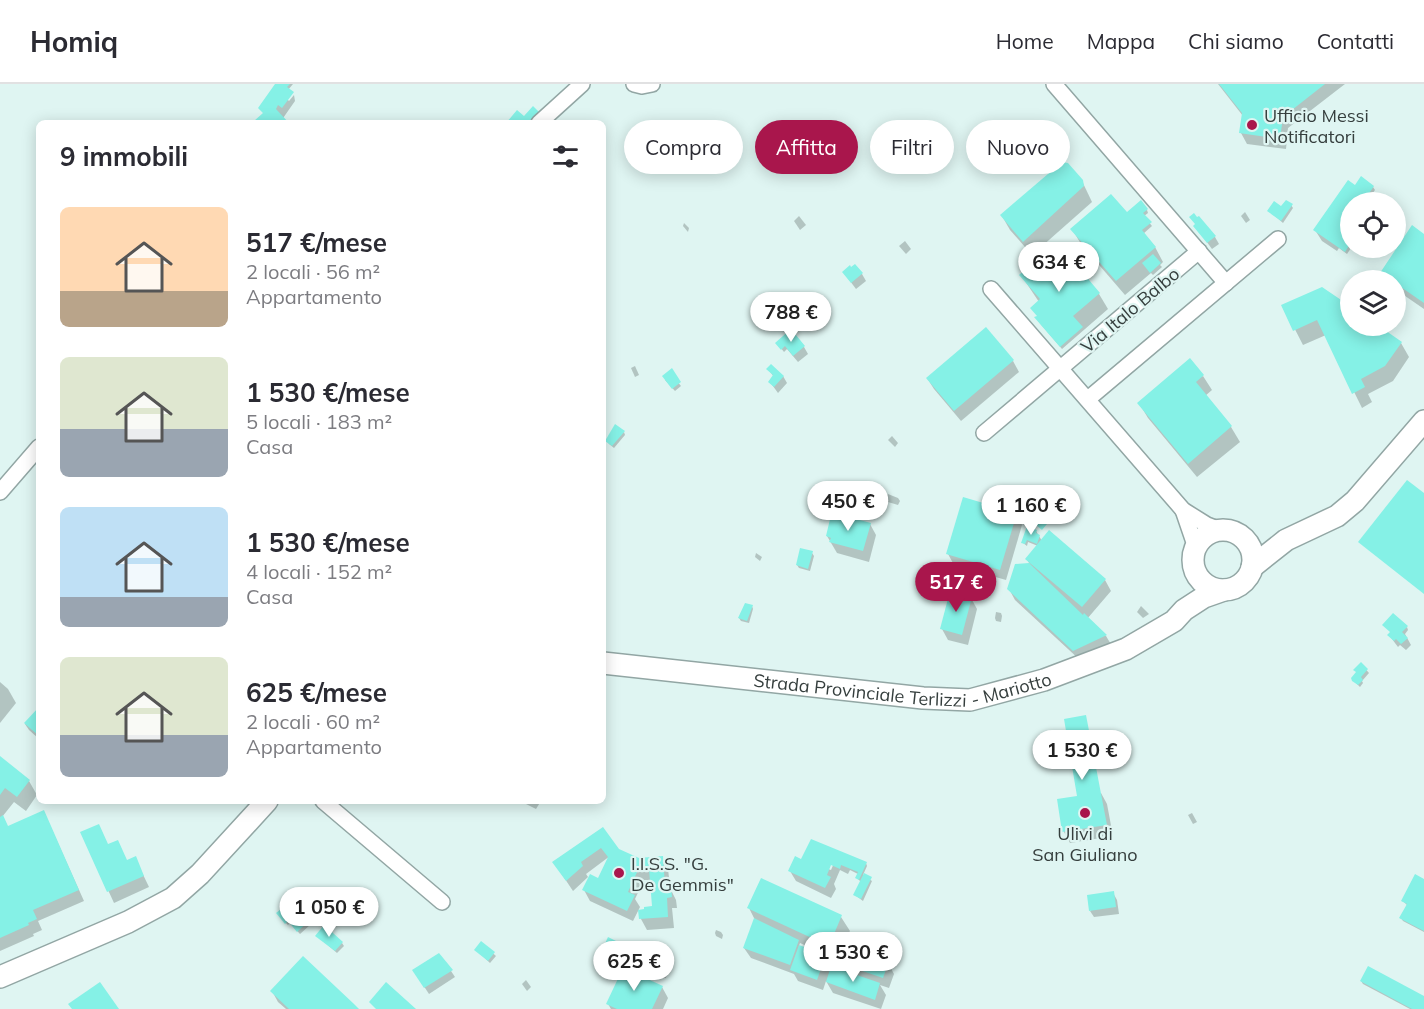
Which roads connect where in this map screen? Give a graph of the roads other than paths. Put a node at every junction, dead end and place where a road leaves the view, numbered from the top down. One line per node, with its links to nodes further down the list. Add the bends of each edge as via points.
1 (582, 84): 5 (street)
2 (634, 84): 3 (street)
3 (652, 84)
4 (1054, 84): 7 (street)
5 (542, 120)
6 (1278, 239): 8 (street)
7 (1198, 251): 8 (street); 10 (street, Via Italo Balbo)
8 (1226, 283): 11 (street)
9 (991, 289): 10 (street)
10 (1061, 368): 11 (street); 13 (street, Via Italo Balbo)
11 (1088, 399): 16 (street)
12 (1424, 421): 19 (main road, Strada Provinciale Terlizzi - Mariotto, via 1355,501 1337,516)
13 (984, 433)
14 (36, 450): 15 (street)
15 (0, 492)
16 (1183, 510): 17 (street); 20 (street)
17 (1220, 530): 18 (main road, Strada Provinciale Terlizzi - Mariotto, via 1229,530); 20 (main road, via 1203,538)
18 (1246, 540): 19 (main road, Strada Provinciale Terlizzi - Mariotto); 21 (main road, via 1253,557)
19 (1286, 540): 21 (main road, Strada Provinciale Terlizzi - Mariotto)
20 (1196, 548): 22 (main road)
21 (1252, 567): 23 (main road, Strada Provinciale Terlizzi - Mariotto, via 1242,583)
22 (1196, 571): 23 (main road, via 1207,585); 24 (main road)
23 (1224, 590): 24 (main road, Strada Provinciale Terlizzi - Mariotto)
24 (1184, 610): 25 (main road, Strada Provinciale Terlizzi - Mariotto, via 1150,636 1111,655 1044,680 970,700)
25 (606, 663)
26 (264, 804): 29 (main road, via 173,898 128,922)
27 (327, 804): 28 (street)
28 (442, 902)
29 (0, 977)

